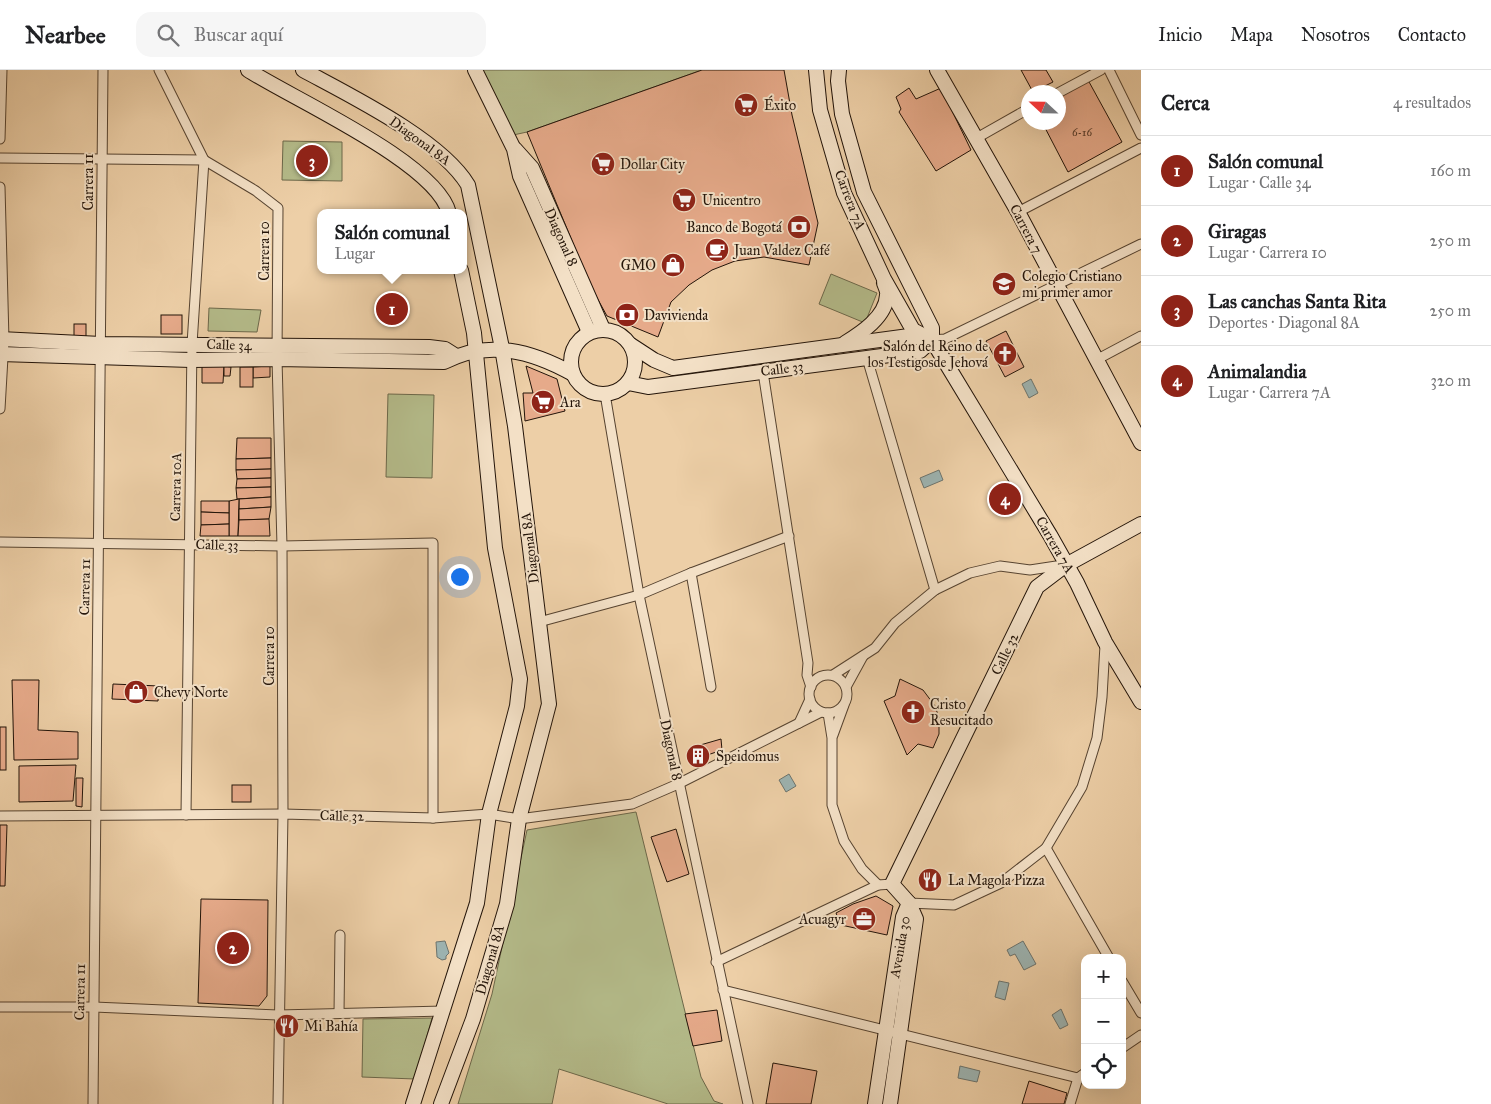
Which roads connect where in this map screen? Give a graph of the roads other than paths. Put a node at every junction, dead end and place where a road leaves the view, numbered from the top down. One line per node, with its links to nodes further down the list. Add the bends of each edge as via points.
1 (2, 70): 15 (street)
2 (103, 70): 19 (street, Carrera 11)
3 (159, 70): 20 (street)
4 (248, 70): 22 (street, Diagonal 8A, via 288,95 346,124 425,178)
5 (303, 70): 35 (street, Diagonal 8A, via 404,128 462,175 468,185)
6 (475, 70): 28 (street, Diagonal 8, via 514,149 532,168)
7 (816, 70): 25 (street, Carrera 7A, via 820,110 844,193)
8 (839, 70): 31 (street, Carrera 7A, via 842,114 864,192 932,328)
9 (937, 70): 16 (street, Carrera 7)
10 (1101, 70): 12 (street)
11 (1109, 70): 14 (street)
12 (1066, 89)
13 (1021, 114): 16 (street)
14 (1141, 135)
15 (0, 138)
16 (975, 139): 23 (street, Carrera 7)
17 (1141, 148): 23 (street)
18 (0, 158): 19 (street)
19 (102, 159): 20 (street); 36 (street, Carrera 11)
20 (204, 160): 32 (street, Carrera 10A); 38 (street, Carrera 10, via 278,208)
21 (0, 187): 30 (street)
22 (448, 209)
23 (1018, 212): 27 (street, Carrera 7)
24 (1141, 244): 27 (street, Calle 33)
25 (881, 273): 31 (street, Carrera 7A, via 913,330); 34 (street, via 887,295 881,312 870,326)
26 (462, 274): 37 (street, Diagonal 8A)
27 (1056, 284): 31 (street, Calle 33, via 945,339); 44 (street, Carrera 7)
28 (596, 331): 33 (street, via 621,334); 39 (street, via 582,338)
29 (1141, 336): 44 (street)
30 (2, 340): 36 (street, Calle 34); 40 (street)
31 (932, 340): 34 (street, Calle 33, via 909,336); 41 (street, Calle 33, via 920,351); 58 (street, Carrera 7A)
32 (192, 344): 36 (street, Calle 34); 38 (street, Calle 34); 42 (street, Carrera 10A)
33 (631, 345): 34 (street, Calle 33, via 673,368); 47 (street, via 635,367)
34 (840, 346)
35 (502, 348): 37 (street, Calle 34); 43 (street, Calle 34); 62 (street, Diagonal 8A)
36 (100, 351): 40 (street, Calle 34); 42 (street, Calle 34); 55 (street, Carrera 11)
37 (475, 351): 38 (street, Calle 34, via 456,356 445,349 429,347); 80 (street, Diagonal 8A, via 495,548 520,679 517,706)
38 (277, 353): 42 (street, Calle 34); 57 (street, Carrera 10)
39 (572, 353): 43 (street); 46 (street)
40 (1, 354): 49 (street)
41 (867, 358): 45 (street, Calle 33); 60 (street)
42 (192, 360): 56 (street, Carrera 10A)
43 (548, 360): 46 (street, Calle 34)
44 (1096, 360): 50 (street, Carrera 7)
45 (764, 372): 47 (street, Calle 33, via 648,387); 53 (street)
46 (573, 374): 48 (street, via 586,389)
47 (628, 383): 48 (street)
48 (605, 394): 61 (street, Diagonal 8)
49 (0, 409)
50 (1138, 427): 51 (street, Carrera 7)
51 (1141, 443)
52 (1141, 524): 58 (street, Calle 32)
53 (789, 536): 59 (street); 65 (street)
54 (0, 542): 55 (street, Calle 33)
55 (99, 543): 56 (street, Calle 33); 78 (street, Carrera 11)
56 (189, 545): 57 (street, Calle 33); 81 (street, Carrera 10A)
57 (282, 546): 79 (street, Carrera 10); 83 (street, Calle 33, via 433,543)
58 (1066, 565): 60 (street, via 1030,570 1000,566 970,573); 63 (street, Carrera 7A); 86 (street, Calle 32, via 1037,587)
59 (691, 573): 61 (street); 68 (street)
60 (936, 590): 64 (street, via 902,617 875,648)
61 (639, 596): 62 (street); 77 (street, Diagonal 8)
62 (539, 622): 84 (street, Diagonal 8A, via 549,704)
63 (1105, 642): 72 (street, Carrera 7A); 85 (street, via 1097,738 1082,787)
64 (863, 655): 66 (street); 70 (street)
65 (808, 663): 67 (street); 69 (street)
66 (833, 675): 67 (street); 70 (street)
67 (822, 676): 69 (street)
68 (711, 687)
69 (811, 687): 71 (street)
70 (846, 688): 73 (street)
71 (810, 699): 74 (street); 75 (street)
72 (1141, 702)
73 (844, 703): 74 (street, via 840,708); 76 (street)
74 (825, 712): 75 (street, Calle 32); 76 (street)
75 (799, 723): 77 (street, Calle 32)
76 (832, 738): 87 (street, via 832,805 844,841 862,869)
77 (678, 784): 84 (street, Calle 32, via 632,804); 91 (street, Diagonal 8)
78 (96, 814): 81 (street, Calle 32); 82 (street, Calle 32); 95 (street, Carrera 11)
79 (283, 814): 81 (street, Calle 32); 83 (street, Calle 32); 99 (street, Carrera 10)
80 (488, 814): 83 (street, Calle 32); 84 (street, Calle 32); 96 (street, Diagonal 8A, via 477,904)
81 (186, 815)
82 (0, 816)
83 (433, 818)
84 (519, 819): 108 (street, Diagonal 8A, via 506,904 473,1019)
85 (1046, 848): 88 (street, via 1001,883 954,905); 90 (street)
86 (892, 884): 87 (street); 88 (street)
87 (878, 885): 91 (street)
88 (909, 904): 100 (street, Avenida 30, via 903,917); 101 (street, Avenida 30, via 916,920)
89 (340, 935): 97 (street)
90 (1107, 954)
91 (716, 962): 93 (street, Diagonal 8)
92 (1126, 988): 98 (street)
93 (723, 990): 100 (street); 109 (street, Diagonal 8)
94 (0, 1007): 95 (street)
95 (94, 1007): 99 (street); 105 (street, Carrera 11)
96 (444, 1011): 97 (street); 107 (street, Diagonal 8A)
97 (339, 1013): 99 (street)
98 (1141, 1014)
99 (278, 1015): 106 (street, Carrera 10)
100 (886, 1030): 101 (street); 110 (street, Avenida 30)
101 (901, 1033): 104 (street); 111 (street, Avenida 30)
102 (1141, 1035): 103 (street)
103 (1126, 1045)
104 (1081, 1076): 112 (street)
105 (93, 1104)
106 (278, 1104)
107 (413, 1104)
108 (442, 1104)
109 (748, 1104)
110 (876, 1104)
111 (890, 1104)
112 (1070, 1104)

